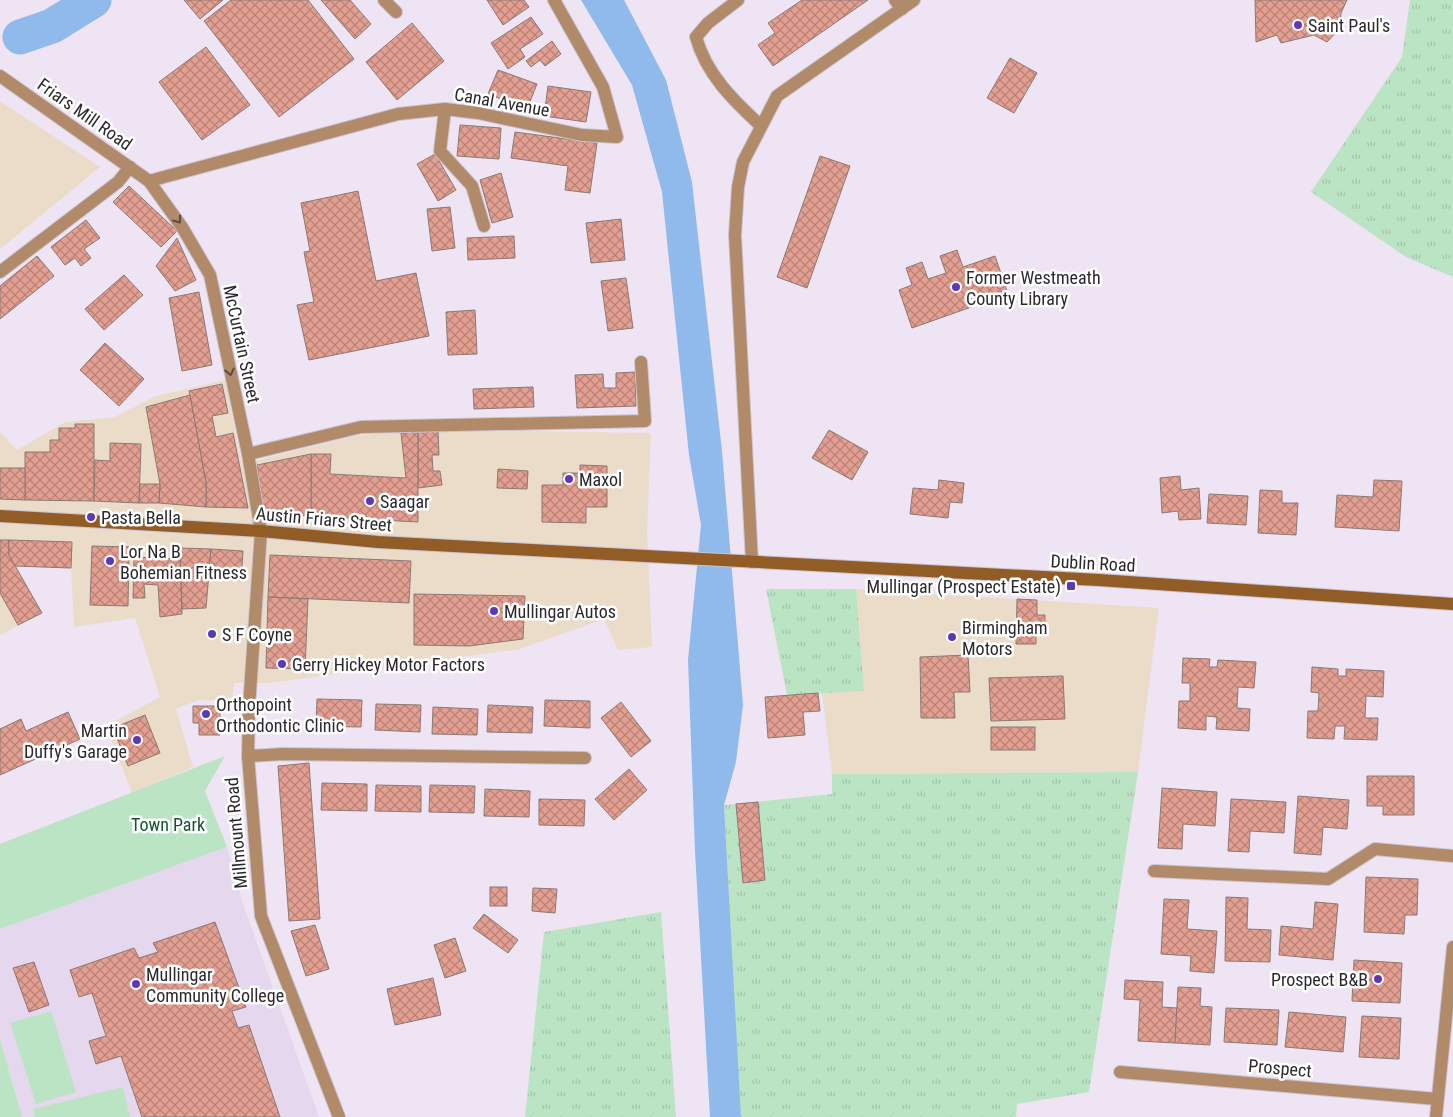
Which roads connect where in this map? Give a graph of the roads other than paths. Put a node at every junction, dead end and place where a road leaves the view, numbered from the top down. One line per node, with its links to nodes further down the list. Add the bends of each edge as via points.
1 (384, 0): 6 (street)
2 (554, 0): 8 (street, Canal Avenue, via 603,87 616,137 582,134 478,112)
3 (738, 0): 9 (street, via 708,23 696,37 700,53 728,95)
4 (914, 0): 5 (street)
5 (899, 5): 9 (street, via 777,96)
6 (396, 12)
7 (0, 76): 10 (street, Friars Mill Road)
8 (445, 109): 11 (street, Canal Avenue, via 398,114); 12 (street, via 440,151 472,186)
9 (760, 125): 19 (street, via 743,162 735,235)
10 (130, 167): 11 (street, Friars Mill Road); 13 (street, via 118,182)
11 (149, 181): 15 (street, McCurtain Street, one-way to 15, via 182,226 210,275)
12 (484, 226)
13 (0, 272)
14 (641, 362): 15 (street, via 645,421 360,427)
15 (248, 454): 17 (street, McCurtain Street)
16 (0, 516): 17 (main road, Austin Friars Street)
17 (261, 531): 18 (main road, Austin Friars Street, via 378,542); 21 (street, Millmount Road)
18 (731, 561): 19 (main road, Dublin Road)
19 (752, 562): 20 (main road, Dublin Road, via 1099,580)
20 (1453, 604)
21 (248, 756): 22 (street); 28 (street, Millmount Road, via 261,916)
22 (584, 758)
23 (1453, 856): 24 (street, via 1375,849 1328,879)
24 (1154, 871)
25 (1453, 948): 27 (street)
26 (1120, 1072): 27 (street, Prospect)
27 (1437, 1099): 29 (street)
28 (339, 1117)
29 (1436, 1117)

